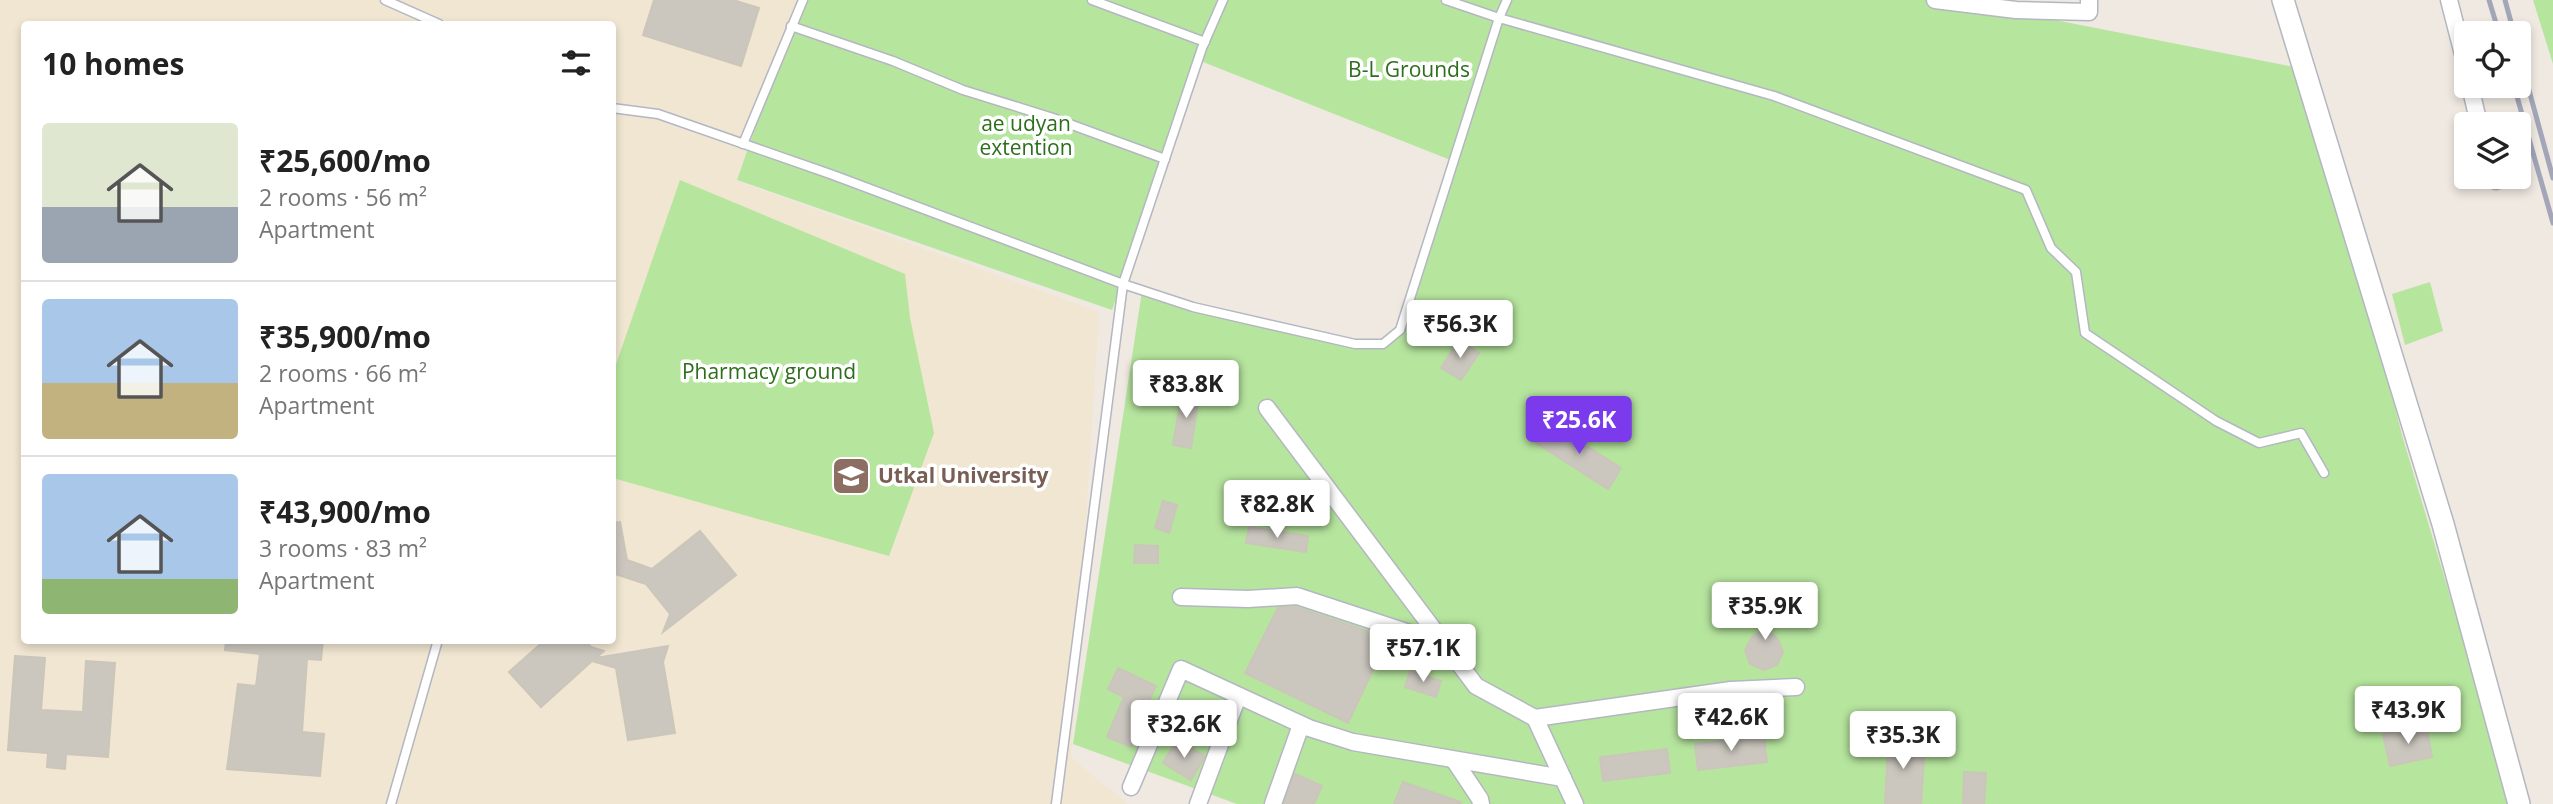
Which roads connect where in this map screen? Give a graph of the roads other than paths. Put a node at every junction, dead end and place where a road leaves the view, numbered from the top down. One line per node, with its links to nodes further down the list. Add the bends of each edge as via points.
1 (385, 0): 12 (lane)
2 (803, 0): 14 (lane)
3 (1092, 0): 15 (lane)
4 (1223, 0): 15 (lane)
5 (1446, 0): 11 (lane)
6 (1507, 0): 11 (lane)
7 (1935, 0): 8 (street, via 2016,10 2089,12)
8 (2089, 0)
9 (2283, 0): 38 (street, via 2439,510)
10 (2449, 0): 13 (street)
11 (1499, 18): 19 (lane, via 1400,330 1383,344 1355,344 1193,307); 21 (lane, via 1774,96 2026,190 2051,248 2076,272 2085,332 2216,421 2259,443 2301,433)
12 (432, 21)
13 (2454, 21)
14 (791, 26): 17 (lane); 18 (lane)
15 (1205, 42): 18 (lane)
16 (616, 109): 17 (lane, via 658,114)
17 (743, 144): 19 (lane)
18 (1165, 159): 19 (lane)
19 (1122, 284): 33 (lane)
20 (1267, 408): 24 (street)
21 (2324, 473)
22 (1181, 597): 24 (street, via 1297,596)
23 (437, 644): 32 (lane)
24 (1443, 644): 27 (street, via 1476,685)
25 (1796, 687): 27 (street, via 1731,690)
26 (1238, 696): 28 (street); 31 (street, via 1181,669); 34 (street)
27 (1535, 719): 30 (street)
28 (1301, 725): 29 (street, via 1353,742); 35 (street)
29 (1454, 760): 30 (street); 36 (street)
30 (1563, 778): 37 (street)
31 (1131, 787)
32 (391, 804)
33 (1056, 804)
34 (1198, 804)
35 (1273, 804)
36 (1481, 804)
37 (1575, 804)
38 (2519, 804)

